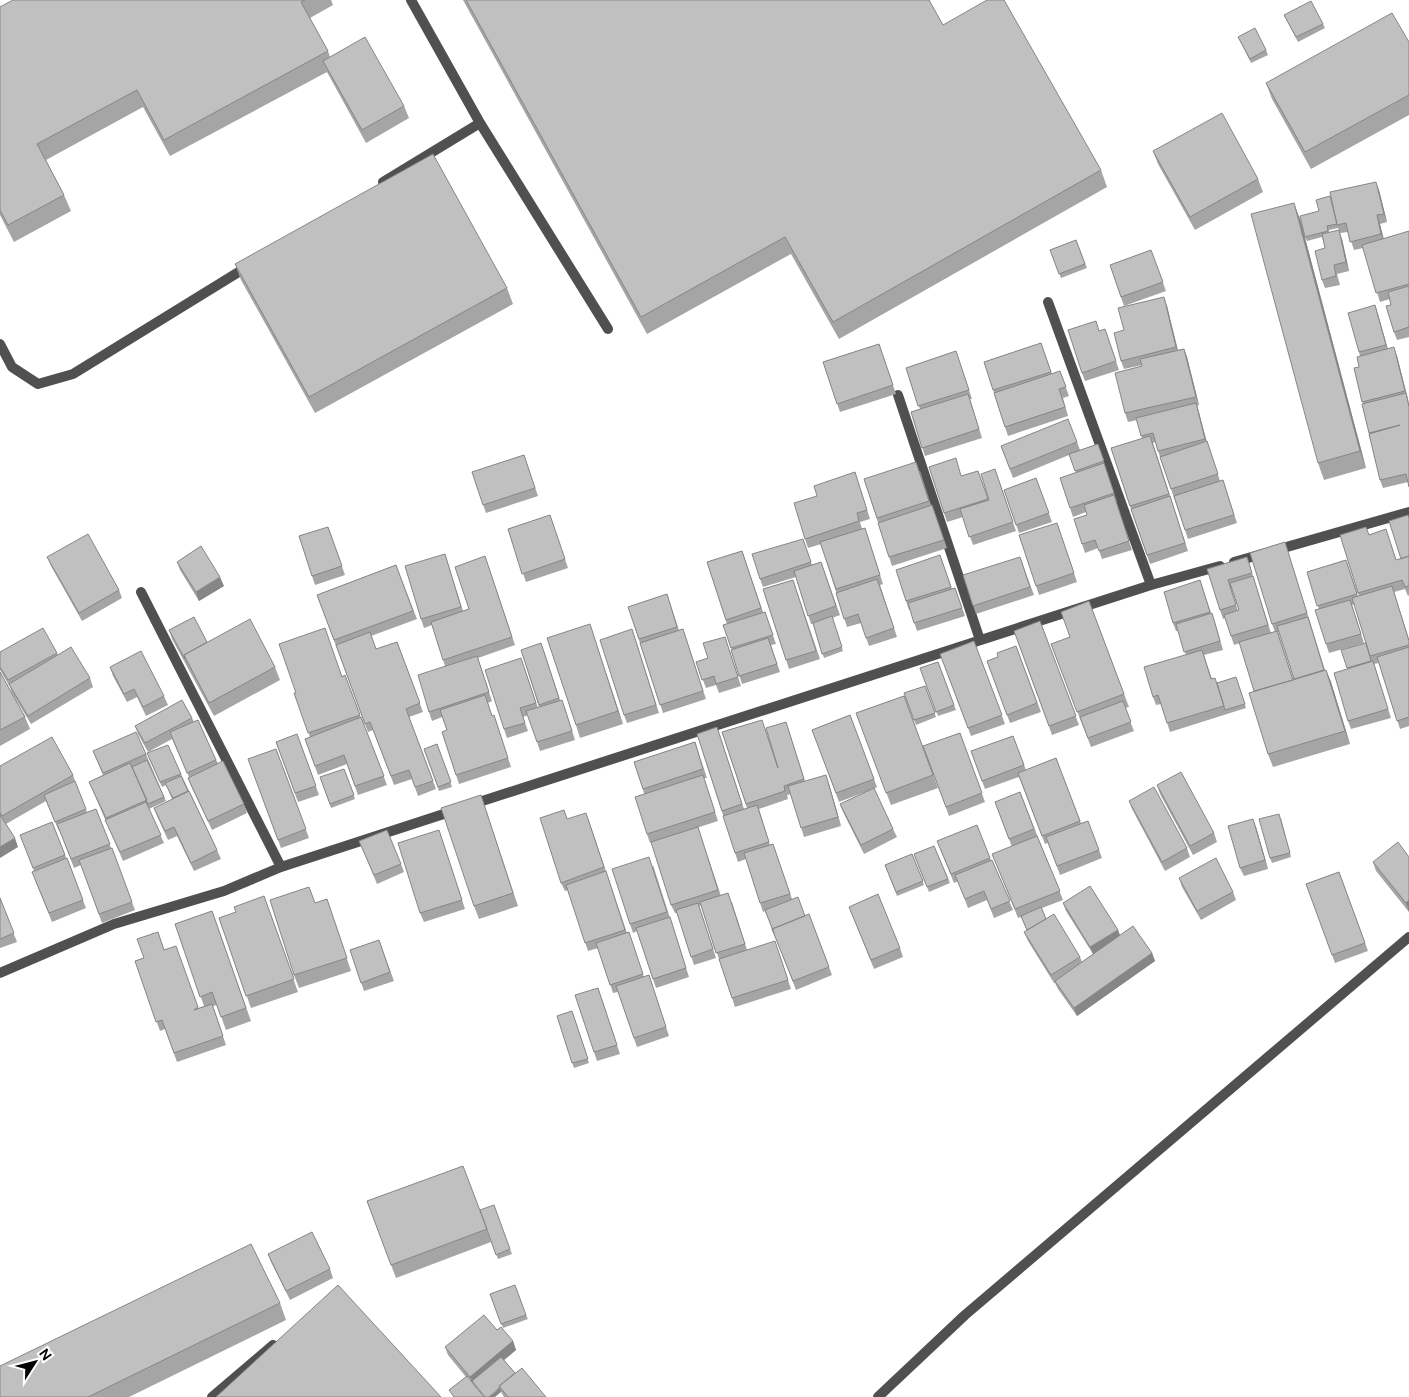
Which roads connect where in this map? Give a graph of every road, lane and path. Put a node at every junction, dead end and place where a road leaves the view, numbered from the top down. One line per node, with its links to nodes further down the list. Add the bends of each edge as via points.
1 (411, 0): 2 (street)
2 (480, 123): 3 (street); 6 (street)
3 (378, 186)
4 (260, 259): 7 (street, via 74,374 38,384 12,367)
5 (1048, 302): 10 (street)
6 (608, 328)
7 (0, 344)
8 (898, 395): 12 (street)
9 (1409, 512): 10 (street)
10 (1151, 585): 12 (street)
11 (141, 592): 13 (street)
12 (980, 640): 13 (street)
13 (280, 866): 15 (street, via 224,891 114,924)
14 (1409, 937): 18 (street, via 965,1315)
15 (0, 973)
16 (278, 1341): 17 (street)
17 (212, 1397)
18 (878, 1397)

